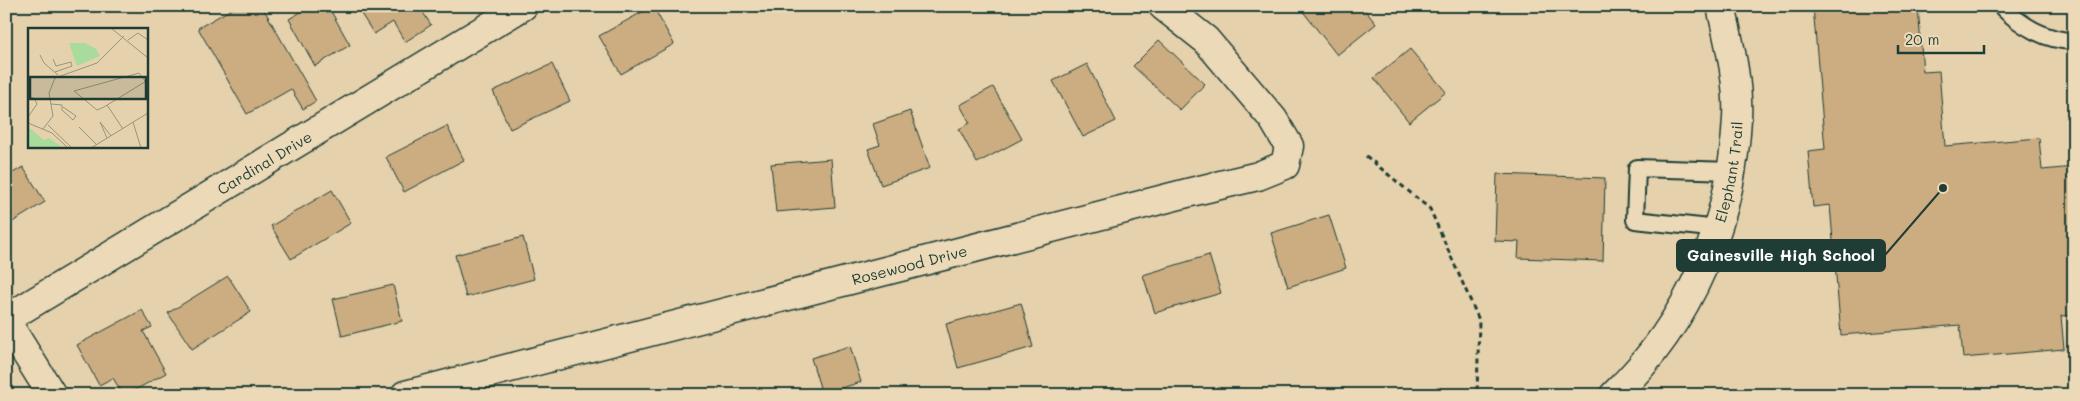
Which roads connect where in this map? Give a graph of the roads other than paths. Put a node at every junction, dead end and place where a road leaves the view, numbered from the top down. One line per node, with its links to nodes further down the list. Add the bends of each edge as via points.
1 (523, 6): 8 (street, Cardinal Drive)
2 (1163, 6): 10 (street, Rosewood Drive, via 1206,40 1273,119 1290,146 1285,165 1258,176)
3 (1721, 6): 6 (street, Elephant Trail, via 1733,58 1737,117)
4 (2001, 6): 5 (lane, via 2013,18 2038,33)
5 (2074, 41)
6 (1731, 170): 7 (street, Elephant Trail); 7 (lane, via 1636,168 1634,220)
7 (1719, 229): 11 (street, Elephant Trail, via 1694,290 1658,346)
8 (6, 320): 9 (street)
9 (52, 395)
10 (405, 395)
11 (1614, 395)

